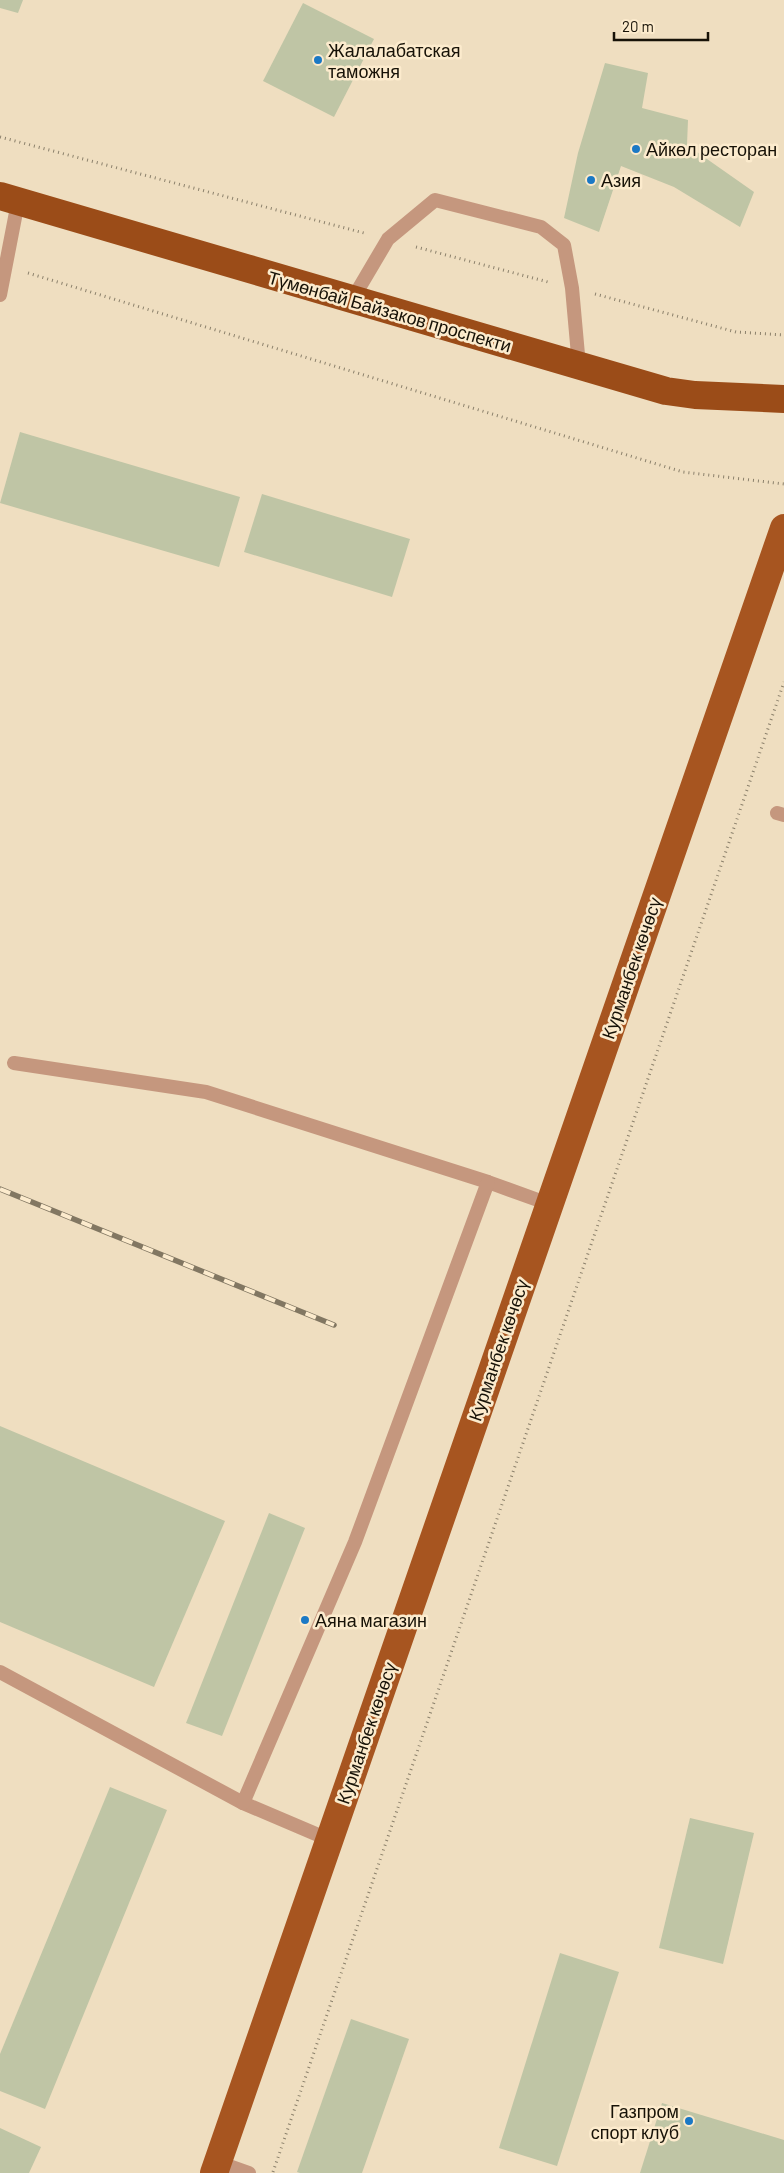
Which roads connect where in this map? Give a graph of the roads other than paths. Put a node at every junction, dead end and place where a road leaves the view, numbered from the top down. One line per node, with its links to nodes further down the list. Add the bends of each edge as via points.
1 (9, 199): 2 (lane); 3 (highway, Түмөнбай Байзаков проспекти)
2 (0, 295)
3 (352, 300): 4 (highway, Түмөнбай Байзаков проспекти); 4 (lane, via 388,240 435,200 541,227 564,245 572,288)
4 (579, 366): 5 (highway, Түмөнбай Байзаков проспекти, via 695,395)
5 (784, 399)
6 (784, 528): 9 (main road, Курманбек көчөсү)
7 (14, 1063): 8 (lane, via 206,1092)
8 (488, 1182): 9 (lane); 11 (lane, via 355,1542)
9 (549, 1204): 12 (main road, Курманбек көчөсү)
10 (0, 1672): 11 (lane)
11 (243, 1803): 12 (lane)
12 (330, 1840): 13 (main road, Курманбек көчөсү)
13 (216, 2168): 14 (lane)
14 (249, 2173)

